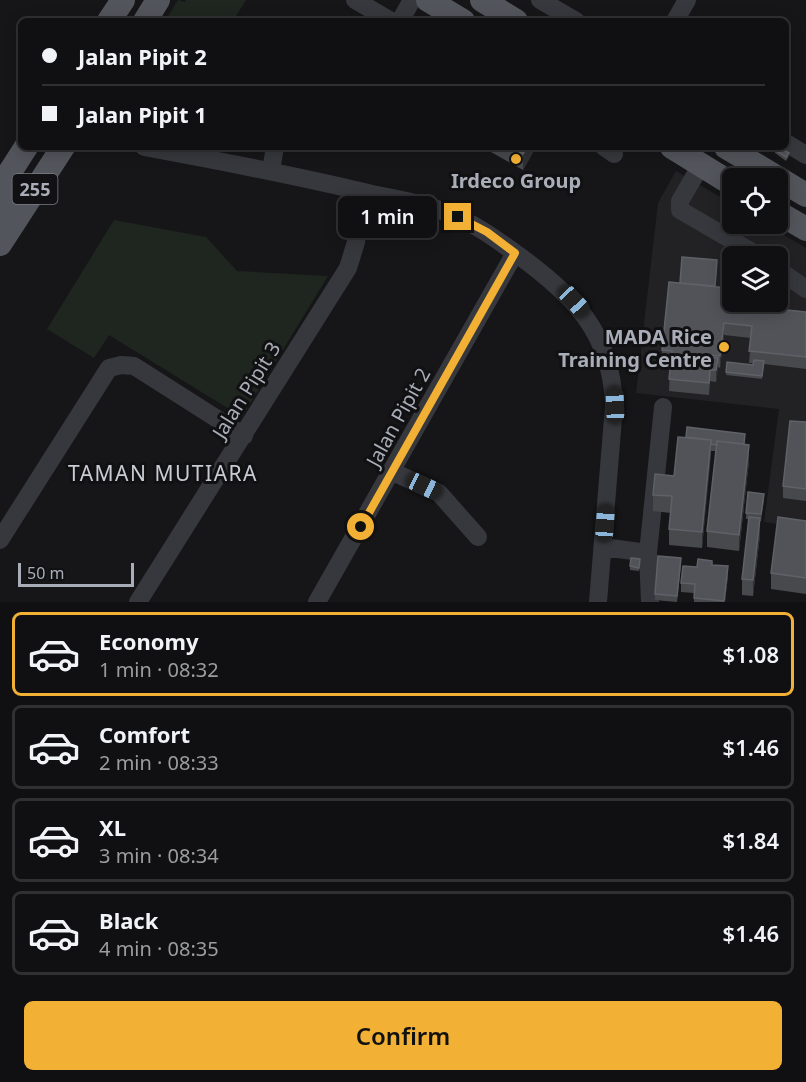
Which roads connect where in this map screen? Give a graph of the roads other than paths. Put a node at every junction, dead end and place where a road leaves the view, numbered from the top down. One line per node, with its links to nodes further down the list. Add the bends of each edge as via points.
1 (158, 0): 8 (main road)
2 (355, 0): 9 (street)
3 (412, 0): 10 (street)
4 (428, 0): 11 (main road)
5 (482, 0): 12 (main road)
6 (540, 0): 13 (street)
7 (687, 0): 14 (street)
8 (146, 18)
9 (387, 18)
10 (402, 18)
11 (458, 18)
12 (511, 18)
13 (571, 18)
14 (677, 18)
15 (789, 145): 23 (street)
16 (24, 150): 26 (main road, 255)
17 (59, 150): 26 (main road, via 36,165)
18 (61, 150): 32 (main road, 255)
19 (161, 150): 25 (street)
20 (274, 150): 25 (street)
21 (677, 150): 24 (main road)
22 (731, 150): 29 (main road)
23 (806, 154)
24 (701, 165): 27 (main road); 33 (street, via 680,201 680,210)
25 (271, 170): 28 (street)
26 (3, 176): 32 (main road)
27 (722, 178)
28 (363, 192): 34 (street, via 447,212 487,232); 38 (street, Jalan Pipit 3, via 348,268)
29 (806, 195)
30 (788, 218): 31 (main road)
31 (806, 229)
32 (4, 236)
33 (742, 246)
34 (515, 253): 39 (street, Jalan Pipit 2); 42 (street, via 582,310 611,366 615,405)
35 (788, 277): 36 (street)
36 (806, 289)
37 (663, 407): 43 (street)
38 (244, 436): 41 (street, via 134,366 109,368); 44 (street, Jalan Pipit 3)
39 (393, 472): 40 (street, via 439,493); 45 (street, Jalan Pipit 2)
40 (478, 537)
41 (0, 540)
42 (603, 547): 43 (street); 46 (street)
43 (648, 553): 47 (street)
44 (138, 602)
45 (317, 602)
46 (598, 602)
47 (650, 602)

